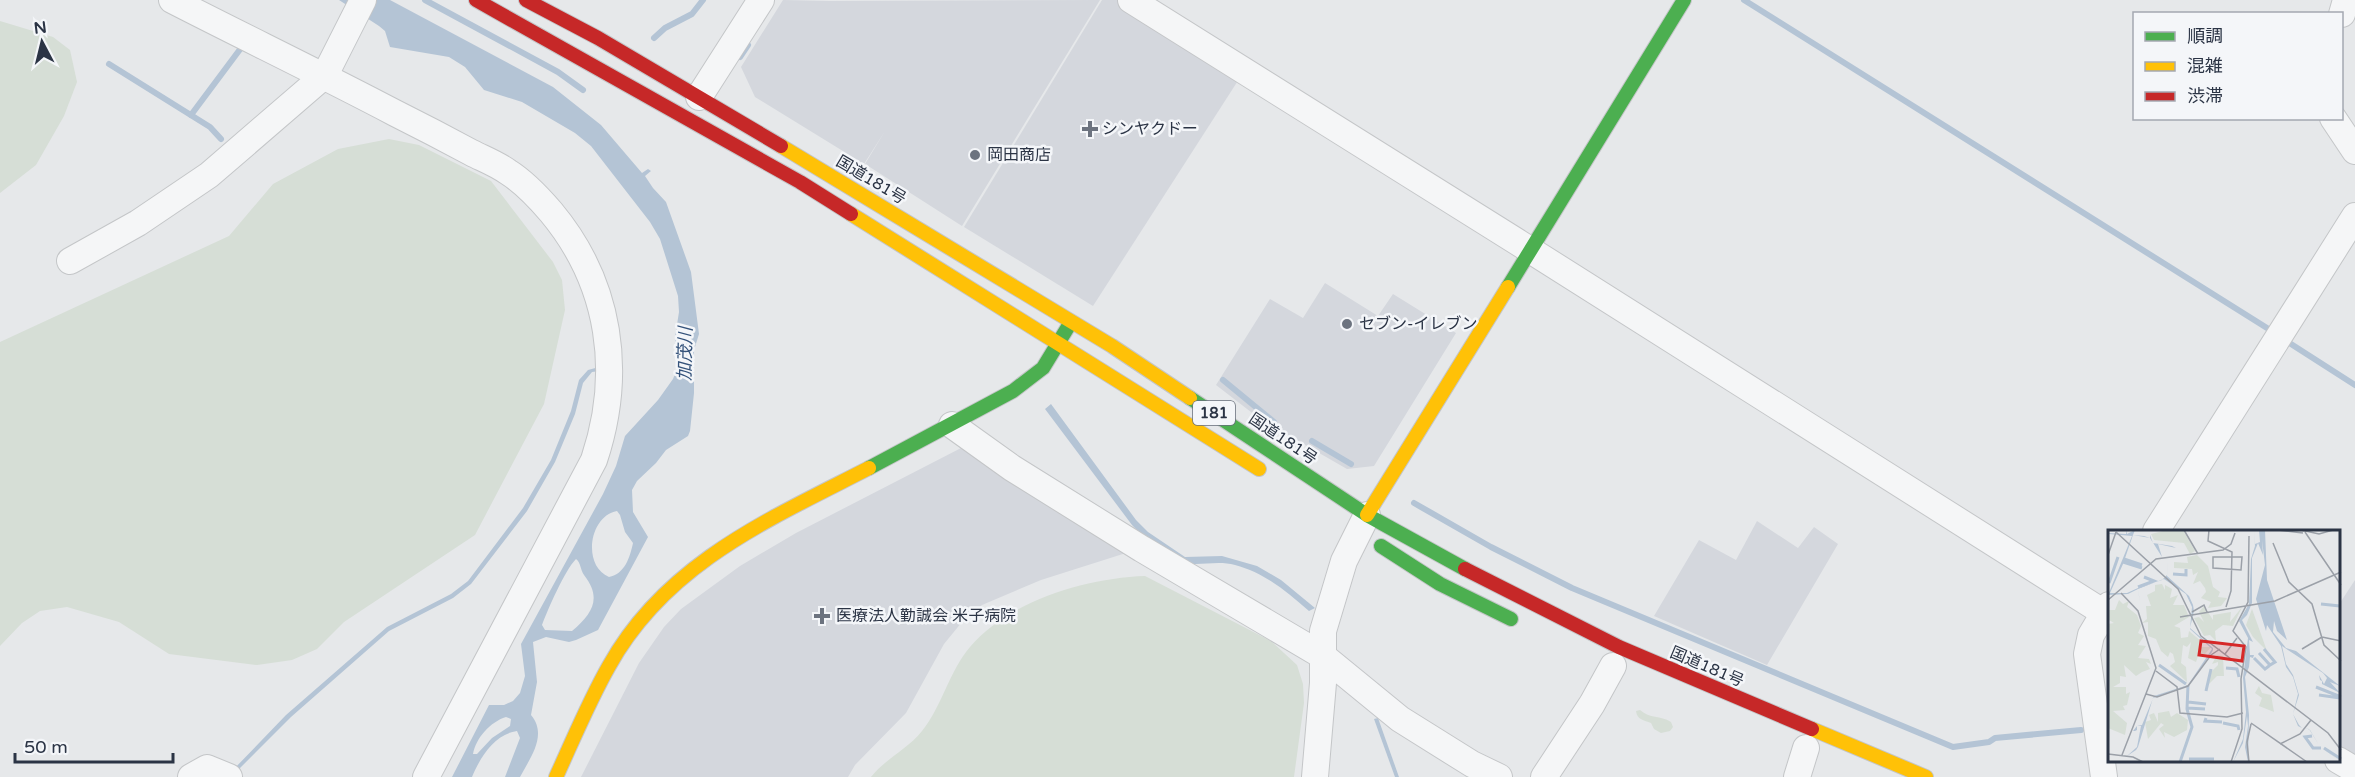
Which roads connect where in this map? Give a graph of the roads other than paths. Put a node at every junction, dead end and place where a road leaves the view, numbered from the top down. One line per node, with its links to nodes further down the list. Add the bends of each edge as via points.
1 (172, 0): 8 (street)
2 (363, 0): 8 (street)
3 (476, 0): 16 (main road, 181, via 800,182)
4 (526, 0): 9 (main road, 国道181号 / 181)
5 (761, 0): 9 (street)
6 (1131, 0): 13 (street)
7 (1684, 0): 13 (main road)
8 (328, 67): 14 (street, via 209,175 138,223); 31 (street, via 508,171 525,185 566,231 584,260 608,340 609,398 594,460)
9 (699, 97): 15 (main road, 国道181号 / 181)
10 (2333, 120): 11 (street)
11 (2355, 151)
12 (2355, 216): 20 (street)
13 (1530, 249): 19 (main road); 21 (street)
14 (70, 261)
15 (1071, 322): 16 (main road); 19 (main road, 国道181号 / 181, via 1112,345)
16 (1058, 344): 17 (main road, via 1043,368 1013,391); 18 (main road, 181)
17 (952, 425): 23 (street, via 1021,474); 32 (main road, via 728,543 671,586 609,665)
18 (1269, 475)
19 (1358, 524): 22 (main road, 国道181号 / 181, via 1440,584); 23 (street, via 1323,631); 37 (main road, 国道181号 / 181, via 1619,647)
20 (2157, 530)
21 (2107, 611): 38 (street, via 2091,635 2088,654)
22 (1520, 623)
23 (1323, 656): 27 (street, via 1400,719); 33 (street)
24 (1613, 666): 35 (street)
25 (1806, 748): 36 (street)
26 (2340, 761): 28 (street)
27 (1472, 770): 34 (street)
28 (2355, 770)
29 (191, 777): 30 (street, via 207,768)
30 (229, 777)
31 (426, 777)
32 (556, 777)
33 (1316, 777)
34 (1499, 777)
35 (1544, 777)
36 (1797, 777)
37 (1926, 777)
38 (2104, 777)

